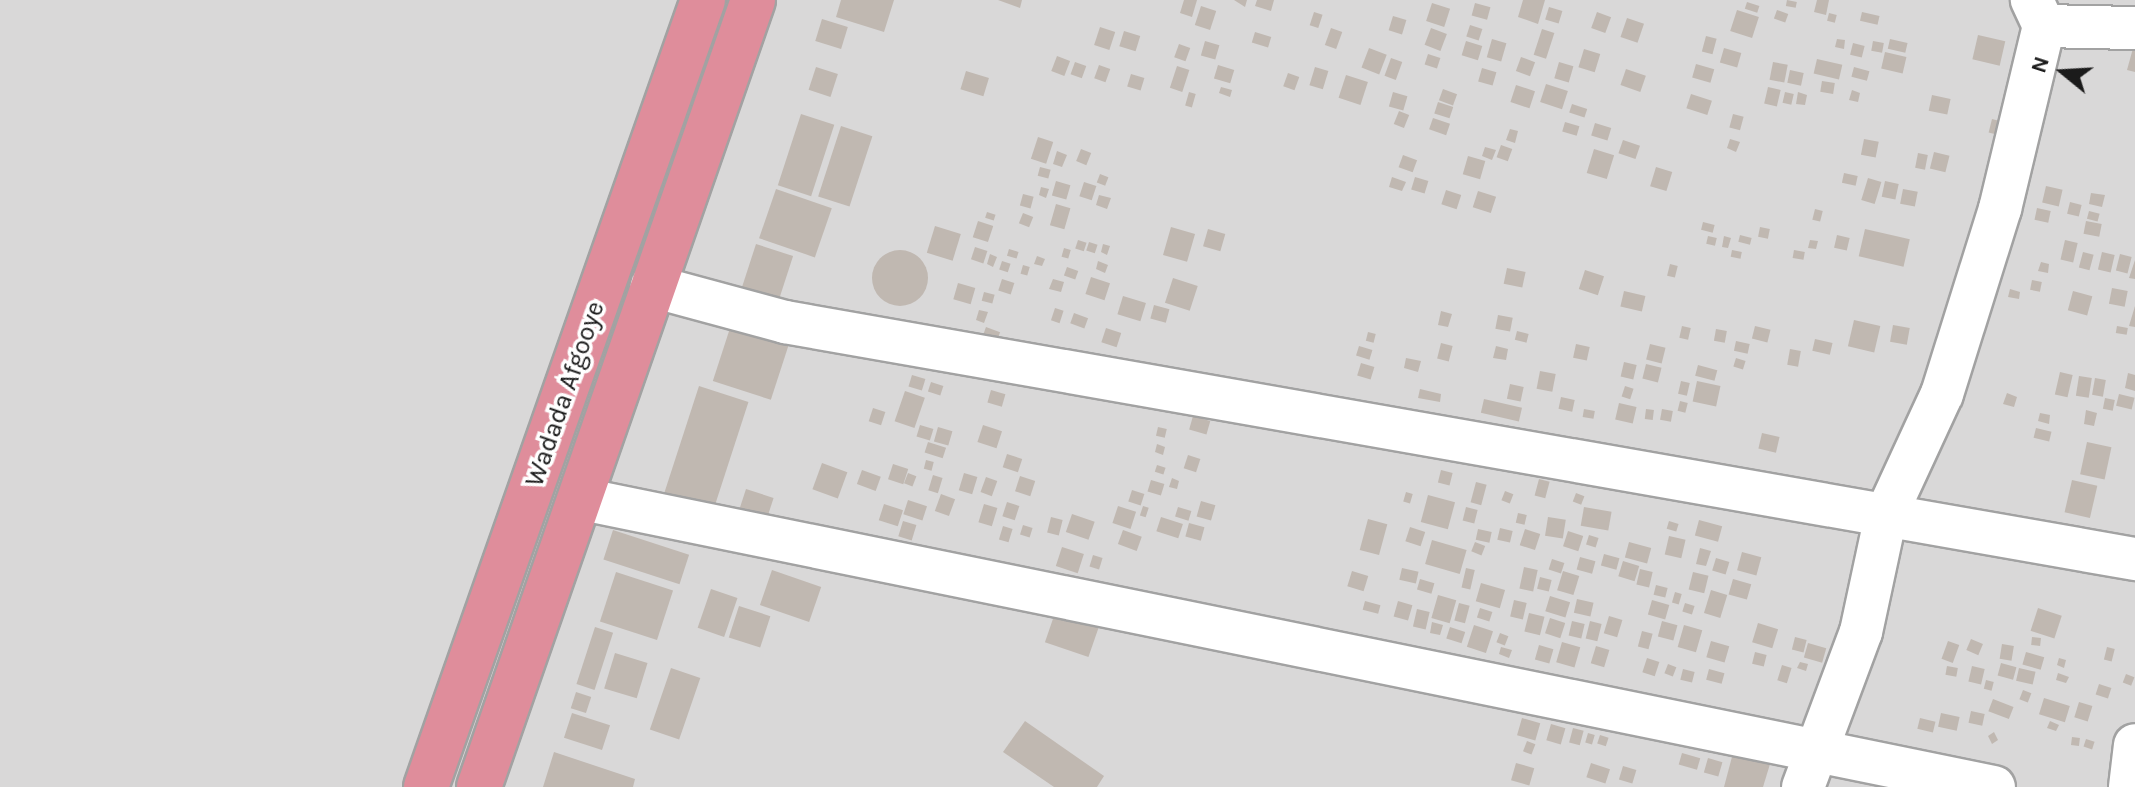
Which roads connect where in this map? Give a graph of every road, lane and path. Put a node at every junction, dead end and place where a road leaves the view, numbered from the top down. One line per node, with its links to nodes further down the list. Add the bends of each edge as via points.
1 (703, 0): 11 (highway, Wadada Afgooye)
2 (753, 0): 5 (highway, Wadada Afgooye)
3 (2038, 13): 4 (street); 7 (street, via 2000,209 1942,394)
4 (2135, 28)
5 (652, 286): 6 (highway, Wadada Afgooye); 7 (street, via 785,322)
6 (582, 499): 10 (street); 12 (highway, Wadada Afgooye)
7 (1886, 515): 8 (street); 10 (street, via 1861,632)
8 (2135, 559)
9 (2135, 745): 14 (street)
10 (1810, 770): 13 (street)
11 (426, 787)
12 (479, 787)
13 (1994, 787)
14 (2130, 787)

